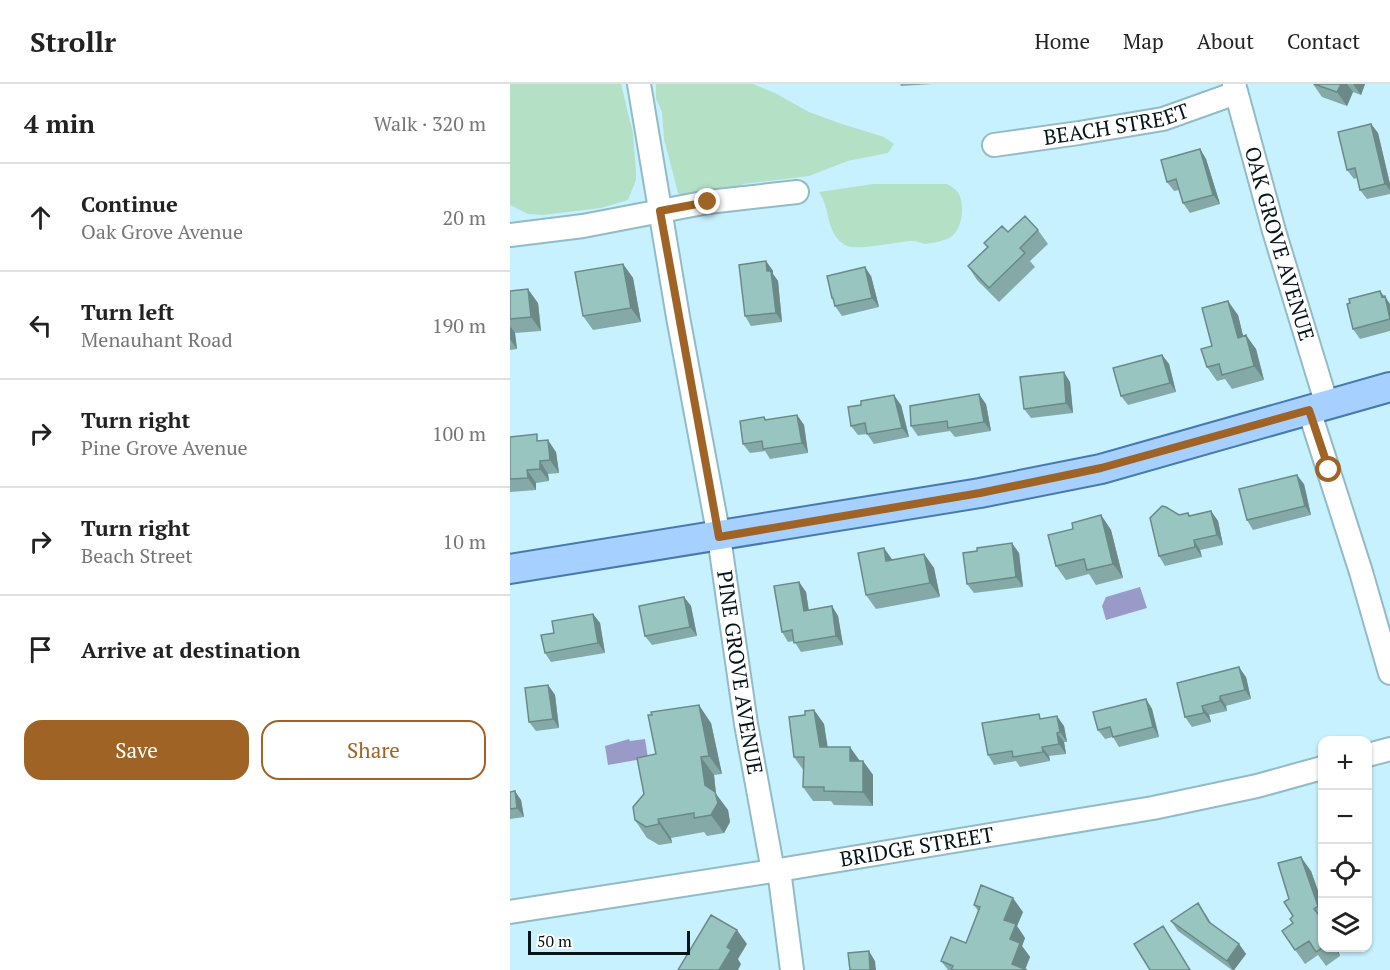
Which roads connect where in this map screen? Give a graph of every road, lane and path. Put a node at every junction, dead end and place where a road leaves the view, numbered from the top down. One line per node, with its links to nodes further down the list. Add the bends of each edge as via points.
1 (639, 84): 5 (street, PINE GROVE AVENUE)
2 (1235, 89): 3 (street, BEACH STREET, via 1163,119); 8 (street, OAK GROVE AVENUE)
3 (994, 145)
4 (796, 192): 5 (street)
5 (660, 211): 6 (street); 9 (street, PINE GROVE AVENUE)
6 (510, 235)
7 (1390, 387): 8 (main road)
8 (1318, 407): 9 (main road, via 1101,468 980,493); 11 (street, OAK GROVE AVENUE)
9 (719, 537): 10 (main road); 15 (street, PINE GROVE AVENUE, via 746,724)
10 (510, 569)
11 (1390, 673)
12 (1390, 749): 13 (street)
13 (1372, 754)
14 (1318, 769): 15 (street, BRIDGE STREET, via 1154,808)
15 (776, 871): 16 (street, BRIDGE STREET); 17 (street, PINE GROVE AVENUE)
16 (510, 912)
17 (793, 967)

